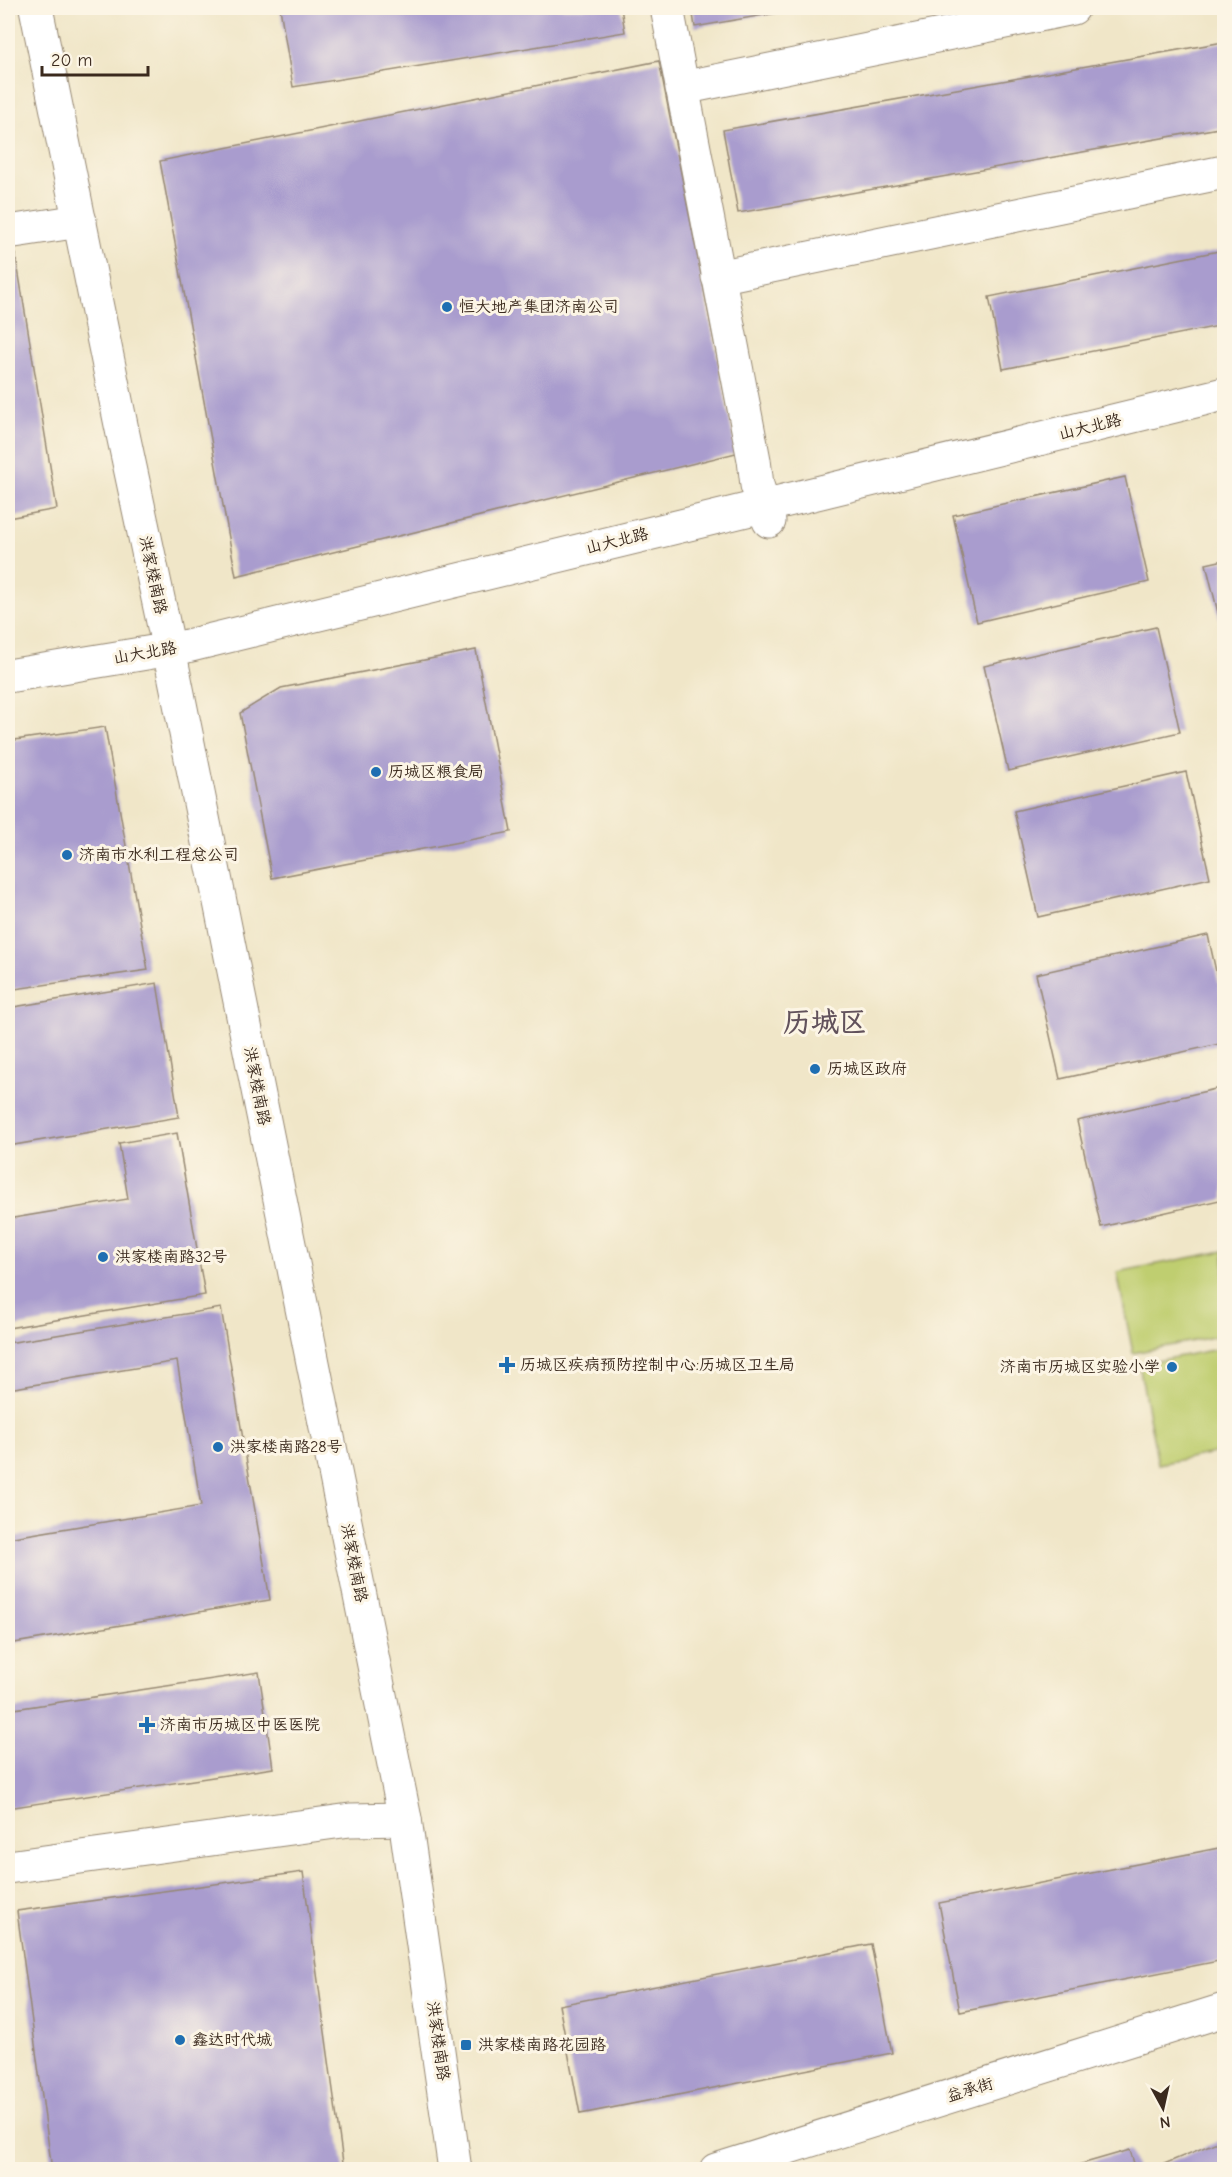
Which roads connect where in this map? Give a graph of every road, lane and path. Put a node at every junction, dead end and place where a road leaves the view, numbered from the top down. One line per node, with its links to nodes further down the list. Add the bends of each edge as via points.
1 (36, 8): 6 (street, 洪家楼南路)
2 (667, 8): 4 (street)
3 (1073, 8): 4 (street)
4 (682, 88): 8 (street)
5 (1224, 172): 8 (street)
6 (80, 221): 7 (street); 12 (street, 洪家楼南路)
7 (8, 232)
8 (718, 277): 11 (street, via 757,485)
9 (1224, 394): 11 (street, 山大北路)
10 (1224, 412): 11 (street, 山大北路)
11 (766, 513): 12 (street, 山大北路)
12 (171, 656): 13 (street, 山大北路); 14 (street, 山大北路, via 135,672); 15 (street, 洪家楼南路)
13 (8, 676)
14 (8, 692)
15 (405, 1819): 16 (street, via 350,1820); 18 (street, 洪家楼南路)
16 (8, 1867)
17 (1224, 2010): 19 (street, 益承街)
18 (455, 2169)
19 (716, 2169)

